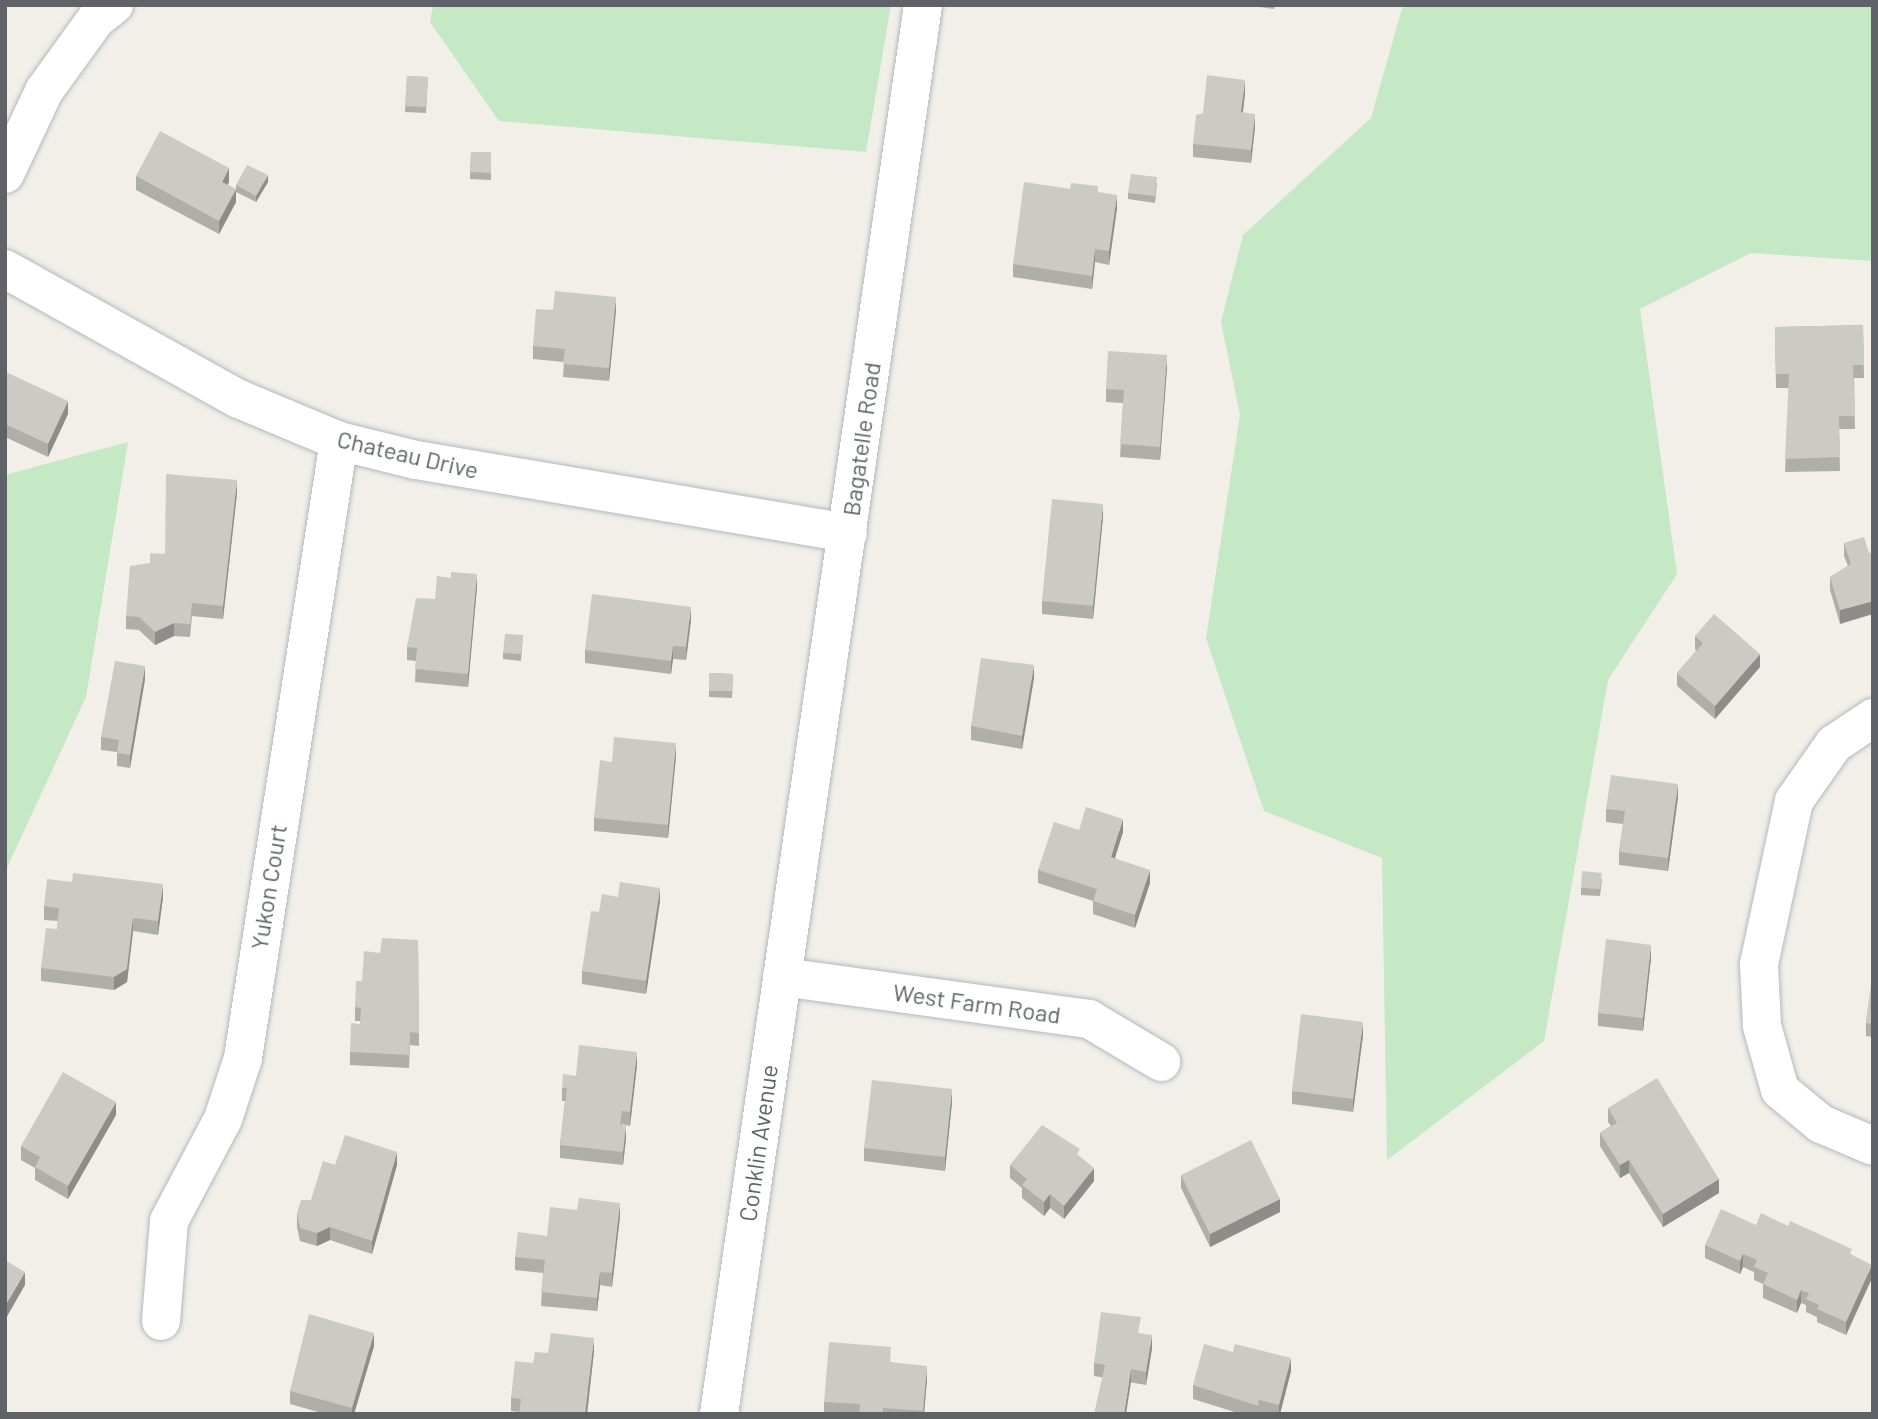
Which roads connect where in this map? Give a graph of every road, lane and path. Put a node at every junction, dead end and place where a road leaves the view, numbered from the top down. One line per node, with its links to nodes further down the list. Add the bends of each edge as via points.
1 (114, 5): 3 (street, via 96,19 44,92)
2 (923, 5): 6 (street, Bagatelle Road)
3 (5, 174)
4 (5, 269): 5 (street, Chateau Drive, via 239,399)
5 (339, 441): 6 (street, Chateau Drive, via 416,460); 12 (street, Yukon Court, via 243,1058 223,1119 169,1221)
6 (848, 533): 8 (street, Bagatelle Road)
7 (1873, 718): 11 (street, via 1834,744 1794,801 1759,964 1762,1026 1780,1090 1821,1124)
8 (798, 872): 9 (street, Conklin Avenue)
9 (782, 977): 10 (street, West Farm Road, via 1089,1019); 13 (street, Conklin Avenue)
10 (1161, 1062)
11 (1873, 1146)
12 (161, 1321)
13 (719, 1414)

